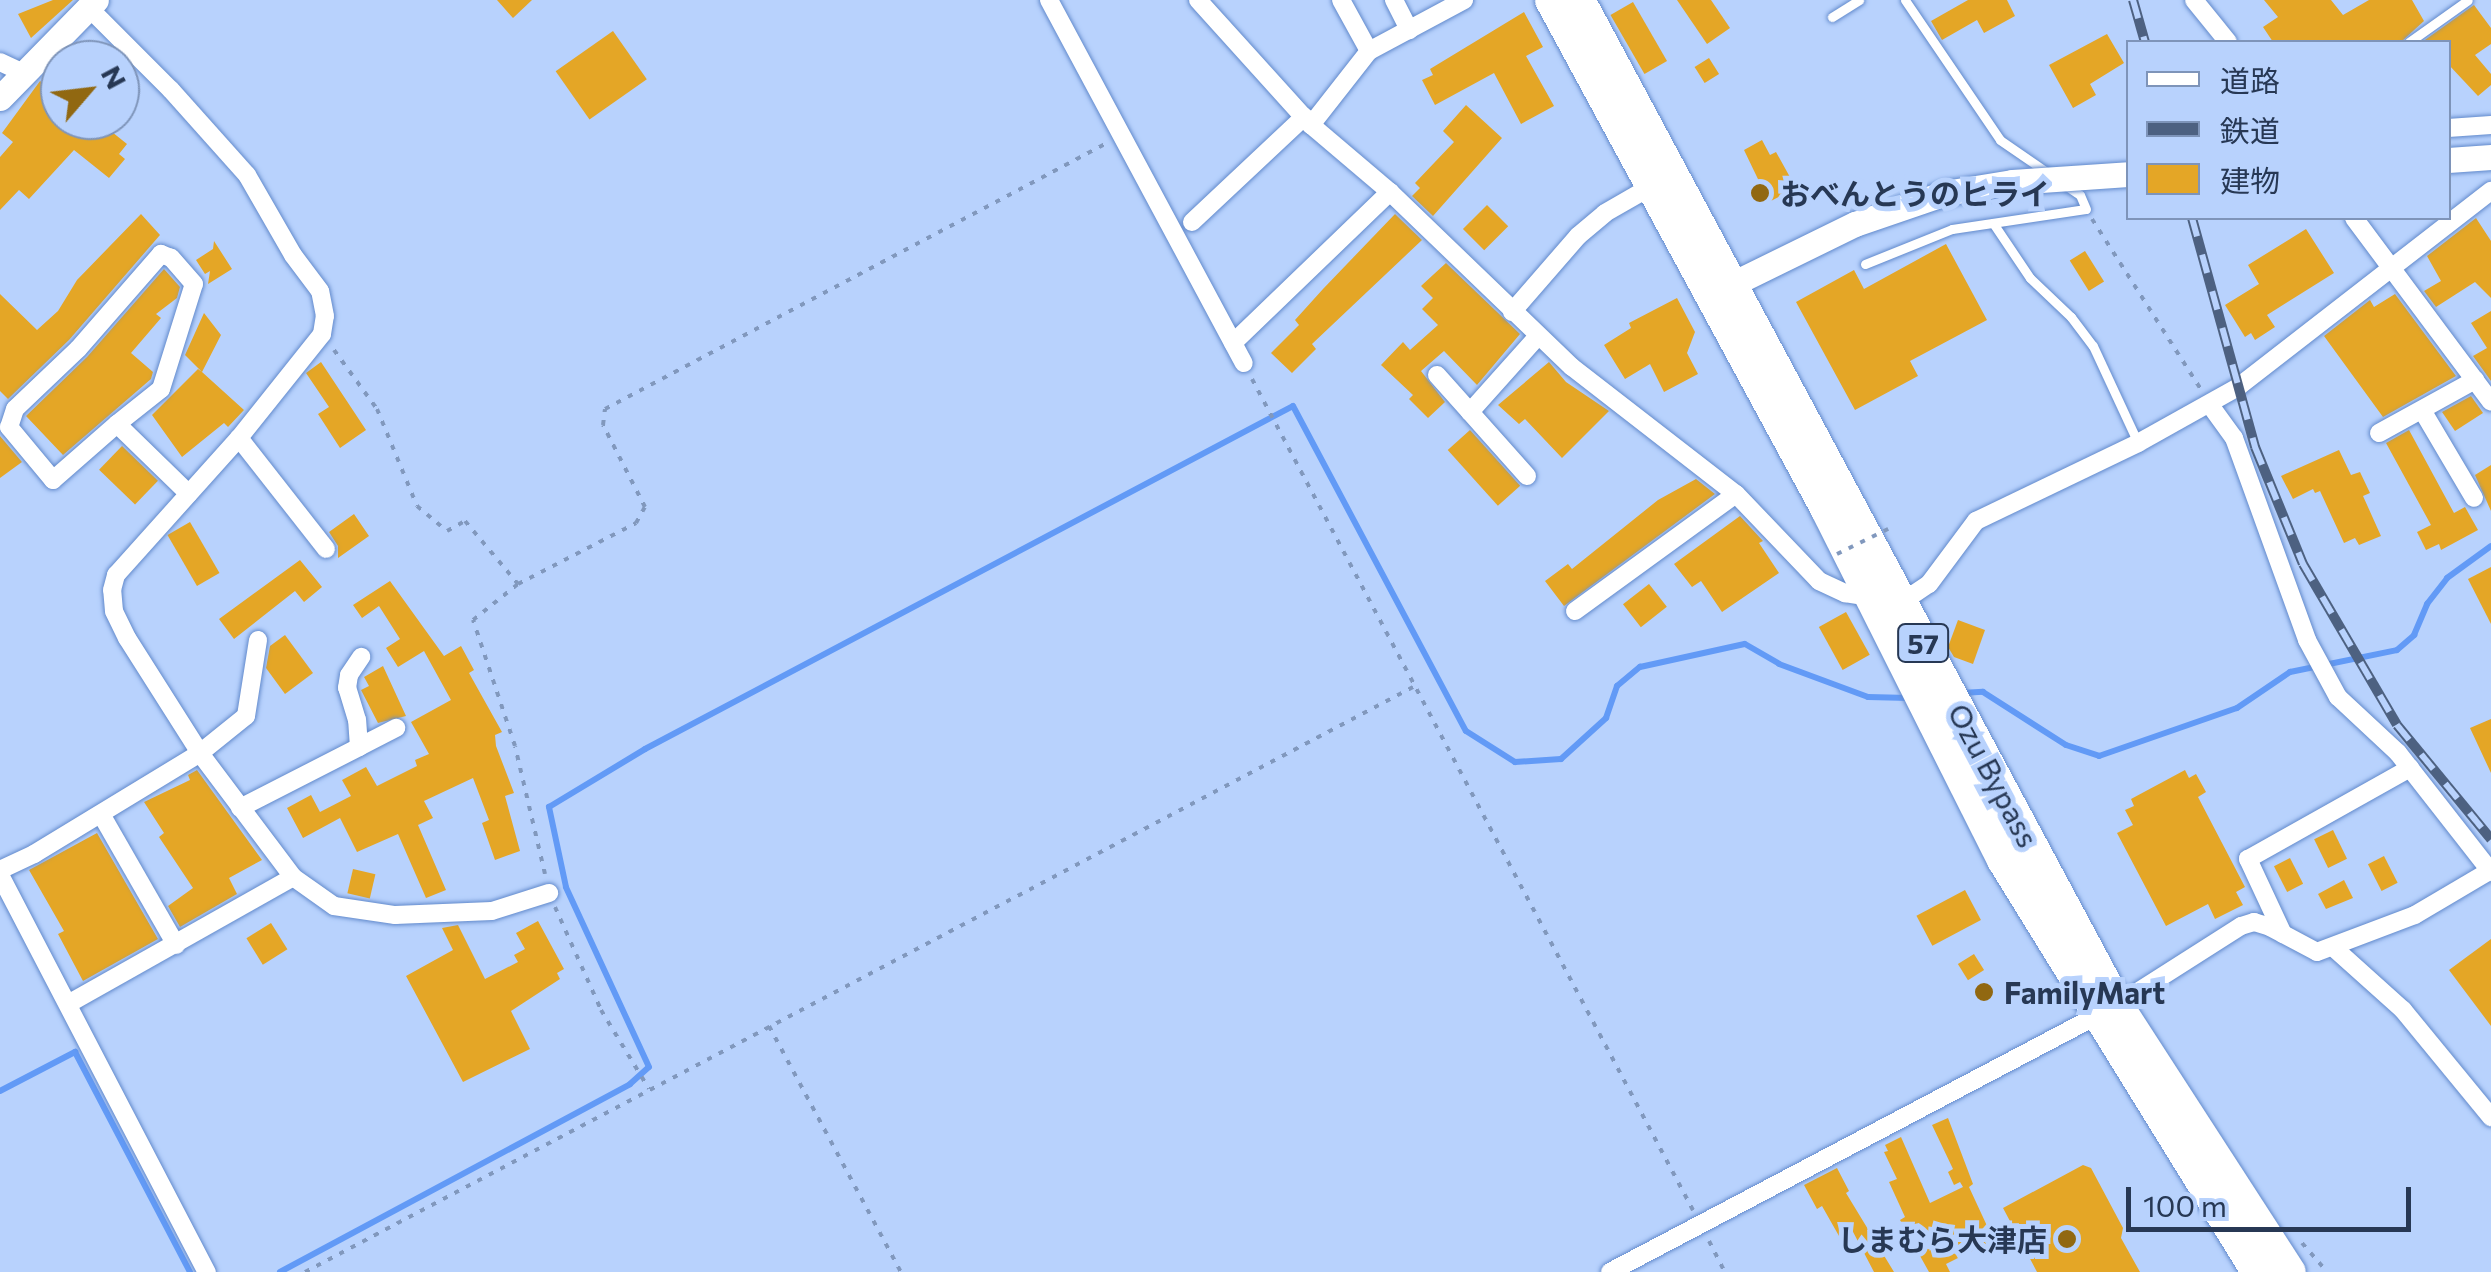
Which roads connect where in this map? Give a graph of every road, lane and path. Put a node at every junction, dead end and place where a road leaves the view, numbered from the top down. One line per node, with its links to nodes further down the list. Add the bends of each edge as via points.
1 (1049, 0): 24 (street)
2 (1341, 0): 17 (street)
3 (1394, 0): 14 (street)
4 (1551, 0): 28 (highway, Ozu Bypass / 57)
5 (1579, 0): 37 (highway, Ozu Bypass / 57)
6 (1858, 0): 13 (lane)
7 (1905, 0): 31 (lane, via 2000,140 2080,196)
8 (2194, 0): 15 (street)
9 (2468, 0): 16 (lane)
10 (1457, 2): 14 (street)
11 (1208, 3): 21 (street)
12 (92, 4): 19 (main road); 39 (street, via 248,175 320,291)
13 (1832, 17)
14 (1409, 30): 17 (street)
15 (2226, 40)
16 (2412, 40)
17 (1369, 52): 21 (street)
18 (0, 62): 19 (street)
19 (24, 73): 20 (main road)
20 (0, 98)
21 (1308, 121): 29 (street); 33 (street)
22 (2491, 125): 23 (street)
23 (2451, 128)
24 (1120, 136): 41 (street); 60 (path, via 605,409 602,425 645,507 636,523)
25 (2491, 157): 26 (main road)
26 (2451, 160)
27 (2126, 174): 37 (main road, bridge, via 1945,193 1856,224)
28 (1652, 186): 37 (highway, Ozu Bypass / 57); 38 (street, via 1604,212)
29 (1390, 192): 38 (street); 41 (street)
30 (2491, 192): 36 (street)
31 (2086, 209): 34 (lane); 46 (path)
32 (2355, 220): 36 (street)
33 (1192, 222)
34 (1993, 223): 35 (lane, via 1952,230); 52 (lane, via 2030,278 2093,346)
35 (1865, 264)
36 (2391, 271): 44 (street); 46 (street)
37 (1722, 289): 61 (highway, Ozu Bypass / 57)
38 (1512, 312): 40 (street)
39 (322, 334): 51 (street); 60 (path, via 377,409 417,506 447,530 465,521)
40 (1538, 336): 48 (street); 55 (street)
41 (1233, 343): 42 (street)
42 (1244, 363): 65 (path)
43 (1437, 375): 48 (street)
44 (2474, 380): 45 (street); 47 (street)
45 (2491, 402)
46 (2210, 405): 52 (street); 69 (street, via 2234,438 2322,668 2338,696)
47 (2422, 410): 50 (street); 56 (street)
48 (1470, 412): 53 (street)
49 (117, 424): 49 (street, via 53,480 9,427 15,409 78,349 160,254 194,284 162,389); 54 (street)
50 (2379, 432)
51 (239, 438): 54 (street); 58 (street)
52 (2138, 443): 61 (street, via 1976,521 1929,584)
53 (1527, 476)
54 (189, 494): 68 (street, via 116,575 112,590 128,638)
55 (1736, 494): 61 (street, via 1819,580 1845,594); 62 (street)
56 (2474, 498)
57 (1890, 528): 59 (path, bridge)
58 (326, 550)
59 (1838, 554)
60 (518, 584): 75 (path, via 473,620 515,746)
61 (1886, 600): 80 (highway, Ozu Bypass / 57, via 2003,860)
62 (1575, 611)
63 (258, 640): 68 (street, via 246,716)
64 (361, 657): 67 (street, via 347,688)
65 (1413, 688): 81 (path); 84 (path)
66 (396, 728): 67 (street)
67 (360, 747): 70 (street)
68 (200, 752): 70 (street); 71 (street)
69 (2410, 768): 72 (street); 76 (street, via 2248,859)
70 (240, 808): 74 (street)
71 (101, 814): 73 (street); 77 (street)
72 (2491, 871): 78 (street, via 2415,915)
73 (0, 872): 79 (street)
74 (293, 878): 75 (street, via 334,906 395,915 492,911); 77 (street)
75 (549, 893): 82 (path, via 600,1010)
76 (2284, 936): 78 (street, via 2317,952); 80 (street, via 2254,922 2241,926)
77 (176, 945): 79 (street)
78 (2334, 948): 83 (street, via 2403,1010)
79 (68, 1004): 85 (street)
80 (2107, 1010): 84 (street); 90 (highway, Ozu Bypass / 57); 91 (highway, Ozu Bypass / 57)
81 (770, 1026): 82 (path); 87 (path)
82 (648, 1089): 86 (path)
83 (2491, 1117)
84 (1700, 1224): 88 (street); 89 (path)
85 (207, 1272)
86 (304, 1272)
87 (902, 1272)
88 (1610, 1272)
89 (1726, 1272)
90 (2257, 1272)
91 (2290, 1272)

